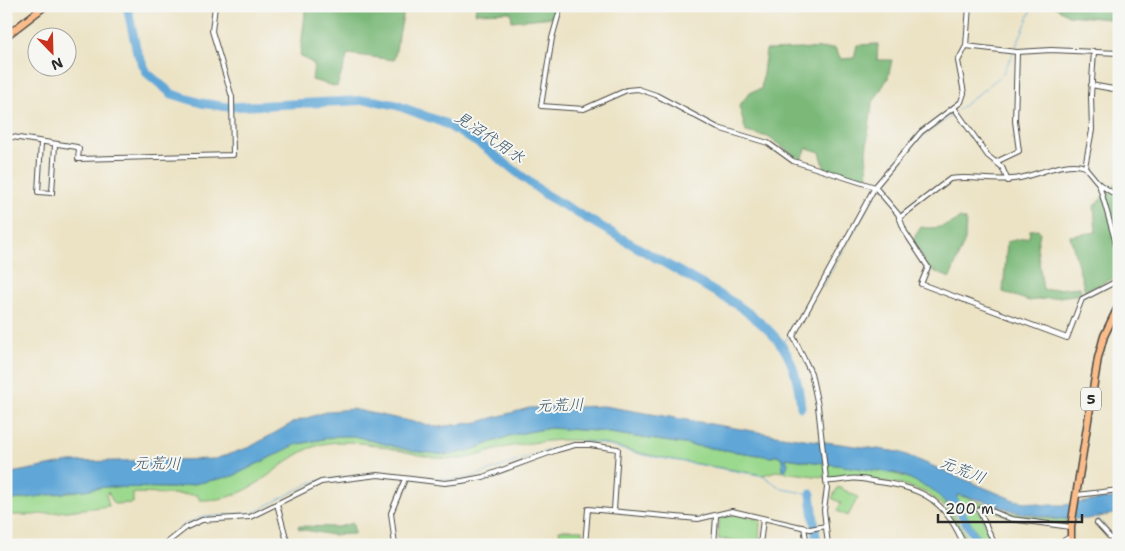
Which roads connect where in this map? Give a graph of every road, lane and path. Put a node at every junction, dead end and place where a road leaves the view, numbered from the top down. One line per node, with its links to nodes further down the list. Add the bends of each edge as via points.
1 (45, 6): 5 (main road)
2 (215, 6): 15 (street, via 212,31 232,102 233,155 78,159 77,147)
3 (561, 6): 20 (street, via 552,38 541,106 584,109 627,90 644,90 718,128 768,143 792,161)
4 (968, 6): 6 (street)
5 (6, 36)
6 (966, 46): 8 (street); 12 (street, via 958,64 964,93)
7 (1094, 51): 8 (street); 9 (street); 10 (street)
8 (1017, 52): 16 (street, via 1015,121 1019,151)
9 (1119, 53)
10 (1092, 85): 11 (street); 17 (street, via 1092,130)
11 (1119, 90)
12 (955, 109): 16 (street, via 988,156); 20 (street, via 921,132)
13 (6, 136): 14 (street)
14 (41, 143): 15 (street); 15 (street, via 38,192 52,192)
15 (55, 145)
16 (996, 162): 18 (street)
17 (1085, 167): 18 (street, via 1065,167); 19 (street)
18 (1008, 180): 22 (street, via 950,178)
19 (1099, 184): 21 (street); 23 (street, via 1115,240)
20 (874, 187): 22 (street); 27 (street, via 793,336 811,373)
21 (1119, 197)
22 (899, 218): 24 (street, via 928,266 921,284 1068,338 1082,299)
23 (1119, 268)
24 (1119, 280)
25 (1119, 304): 29 (main road, 5, via 1098,358)
26 (405, 479): 30 (street, via 378,475 321,482); 31 (street, via 445,483 462,481 483,477 575,445 603,446 618,450); 41 (street, via 391,513)
27 (826, 480): 35 (street); 47 (street, via 836,482 849,478 900,485 927,495 954,522)
28 (1119, 490): 29 (street)
29 (1077, 496): 36 (main road, 5)
30 (277, 504): 39 (street, via 250,517 202,520); 40 (street)
31 (614, 510): 32 (street, via 698,519); 42 (street, via 588,509)
32 (716, 516): 33 (street, via 732,511); 43 (street)
33 (763, 519): 37 (street); 44 (street)
34 (1097, 522): 51 (street)
35 (826, 526): 37 (street); 46 (street)
36 (1071, 526): 38 (main road, 5); 48 (street, via 1011,519 982,507 979,510)
37 (804, 527): 45 (street)
38 (1070, 537): 49 (street); 50 (main road, 5)
39 (164, 545)
40 (288, 545)
41 (395, 545)
42 (585, 545)
43 (714, 545)
44 (760, 545)
45 (807, 545)
46 (828, 545)
47 (964, 545)
48 (995, 545)
49 (1056, 545)
50 (1071, 545)
51 (1117, 545)

